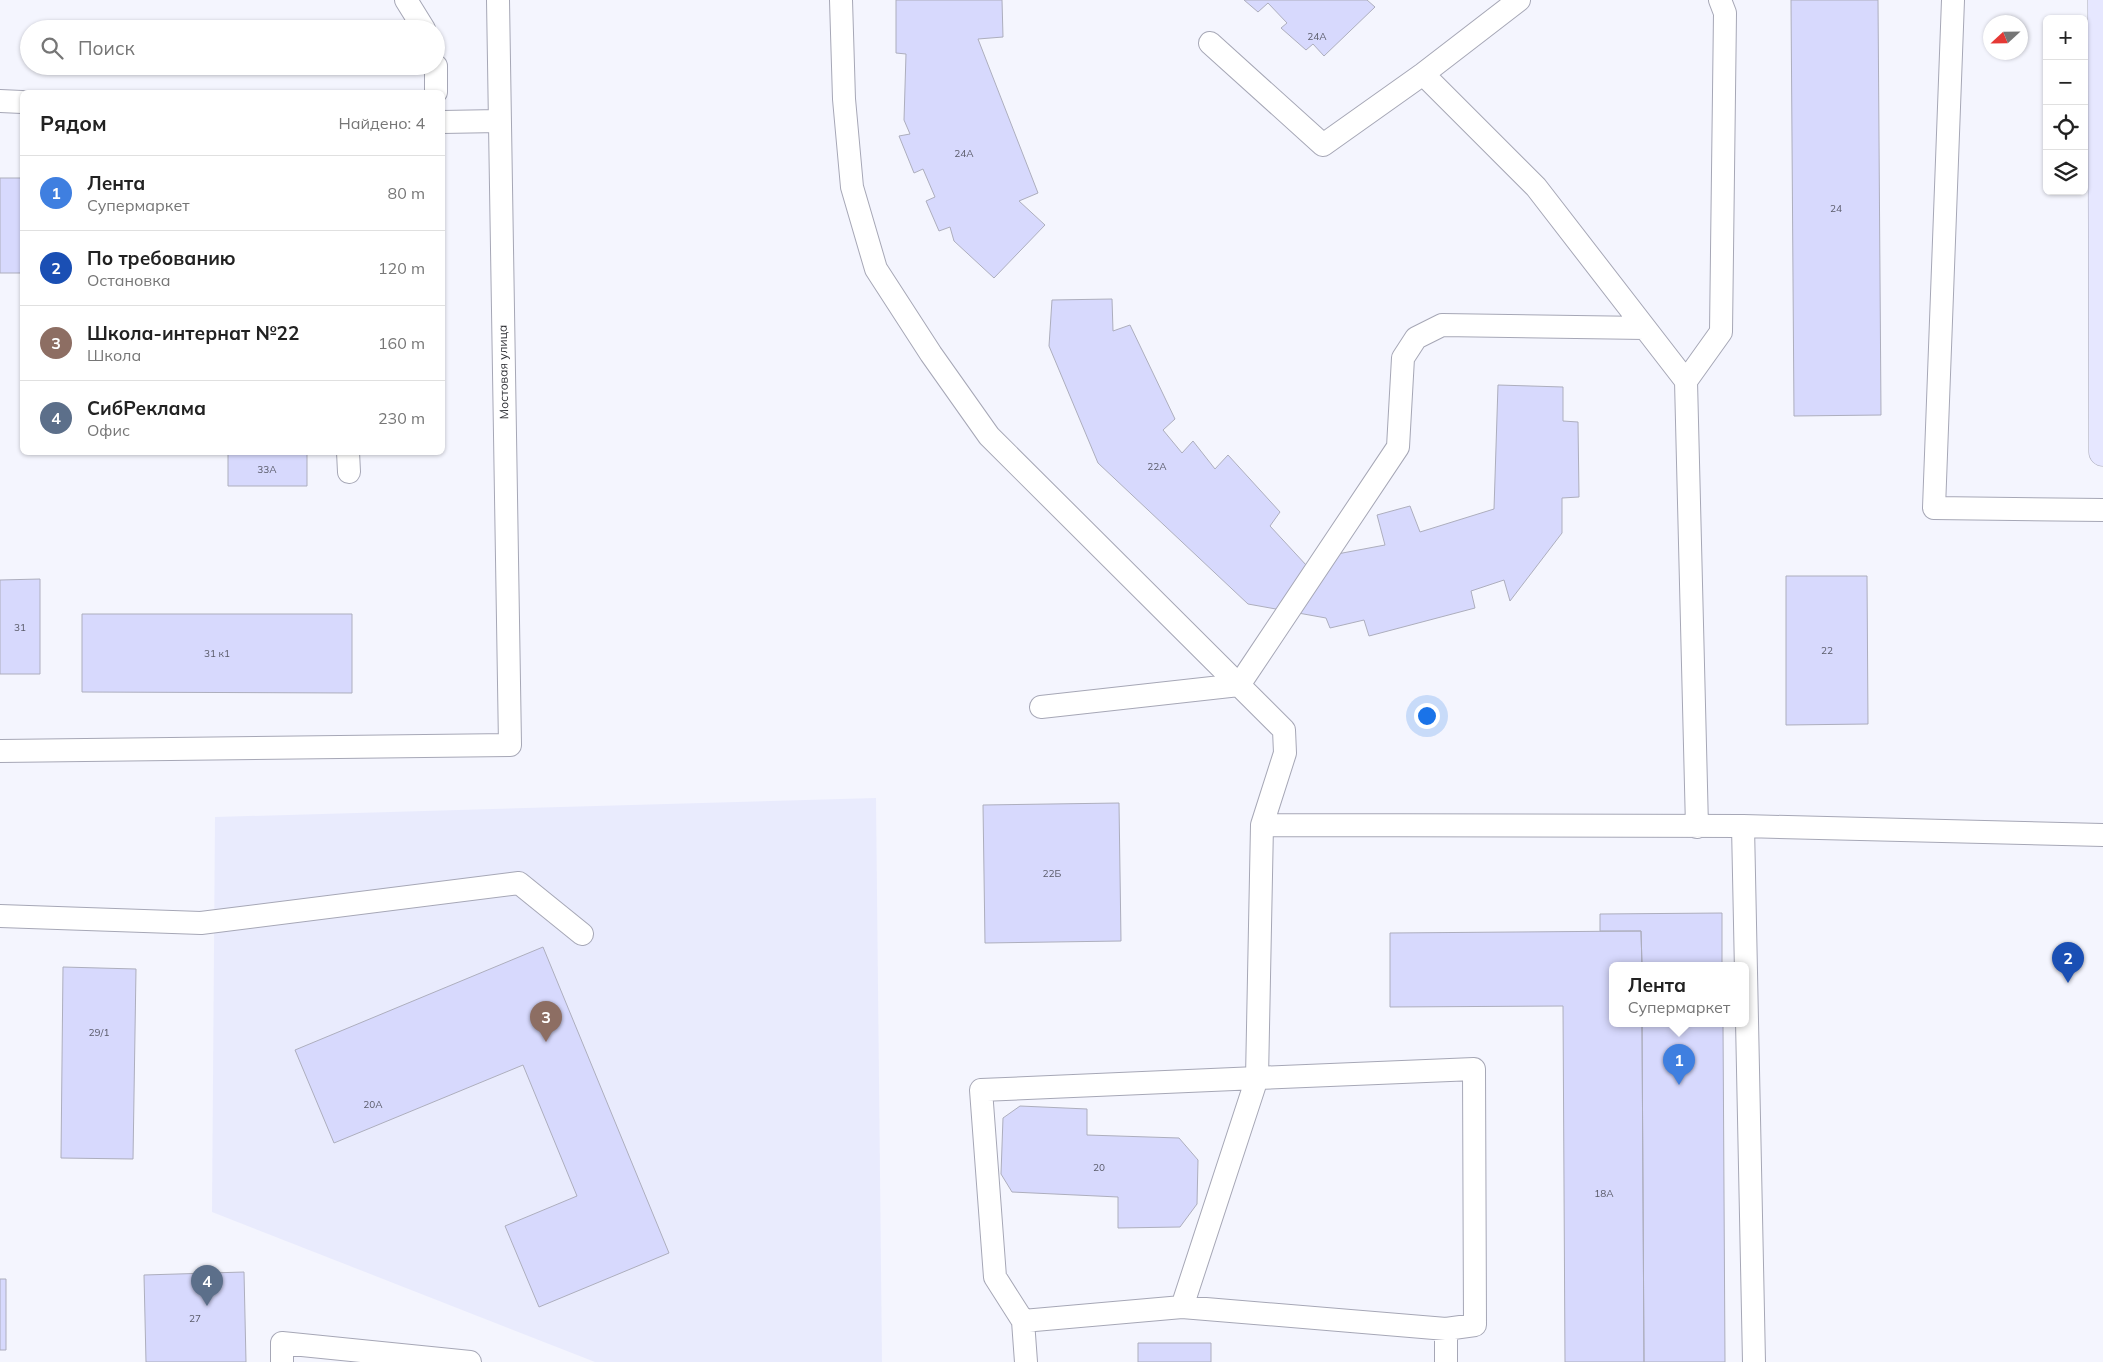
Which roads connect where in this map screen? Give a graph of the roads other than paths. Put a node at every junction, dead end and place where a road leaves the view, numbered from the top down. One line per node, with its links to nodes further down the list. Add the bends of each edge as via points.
1 (406, 0): 8 (lane)
2 (498, 0): 15 (lane, Мостовая улица)
3 (841, 0): 21 (lane, via 844,99 852,188 876,269 930,354 989,436)
4 (1519, 0): 10 (lane)
5 (1720, 0): 18 (lane, via 1725,13 1721,332)
6 (1953, 0): 20 (lane, via 1934,508)
7 (2102, 0): 19 (main road)
8 (418, 20)
9 (1210, 44): 10 (lane, via 1323,145)
10 (1423, 74): 17 (lane, via 1536,187)
11 (436, 75): 12 (lane)
12 (436, 90)
13 (0, 101): 14 (lane)
14 (20, 102)
15 (499, 121): 16 (lane); 23 (lane, Мостовая улица, via 510,745)
16 (445, 122)
17 (1645, 328): 18 (lane); 21 (lane, via 1442,324 1416,338 1403,358 1398,447)
18 (1686, 381): 26 (lane)
19 (2103, 452)
20 (2103, 510)
21 (1239, 685): 22 (lane); 24 (lane, via 1284,730 1285,753)
22 (1041, 707)
23 (0, 751)
24 (1262, 825): 26 (lane); 32 (lane)
25 (1743, 826): 26 (lane); 27 (lane); 30 (lane)
26 (1697, 827)
27 (2103, 835)
28 (0, 916): 29 (lane, via 201,923 519,883)
29 (582, 934)
30 (1746, 962)
31 (1747, 1027): 40 (lane)
32 (1257, 1078): 33 (lane); 34 (lane, via 981,1090 995,1277); 35 (lane, via 1474,1069 1475,1325)
33 (1182, 1307): 34 (lane); 35 (lane)
34 (1023, 1321): 38 (lane)
35 (1446, 1329): 39 (lane)
36 (282, 1362): 37 (lane, via 282,1343)
37 (470, 1362)
38 (1026, 1362)
39 (1446, 1362)
40 (1754, 1362)

